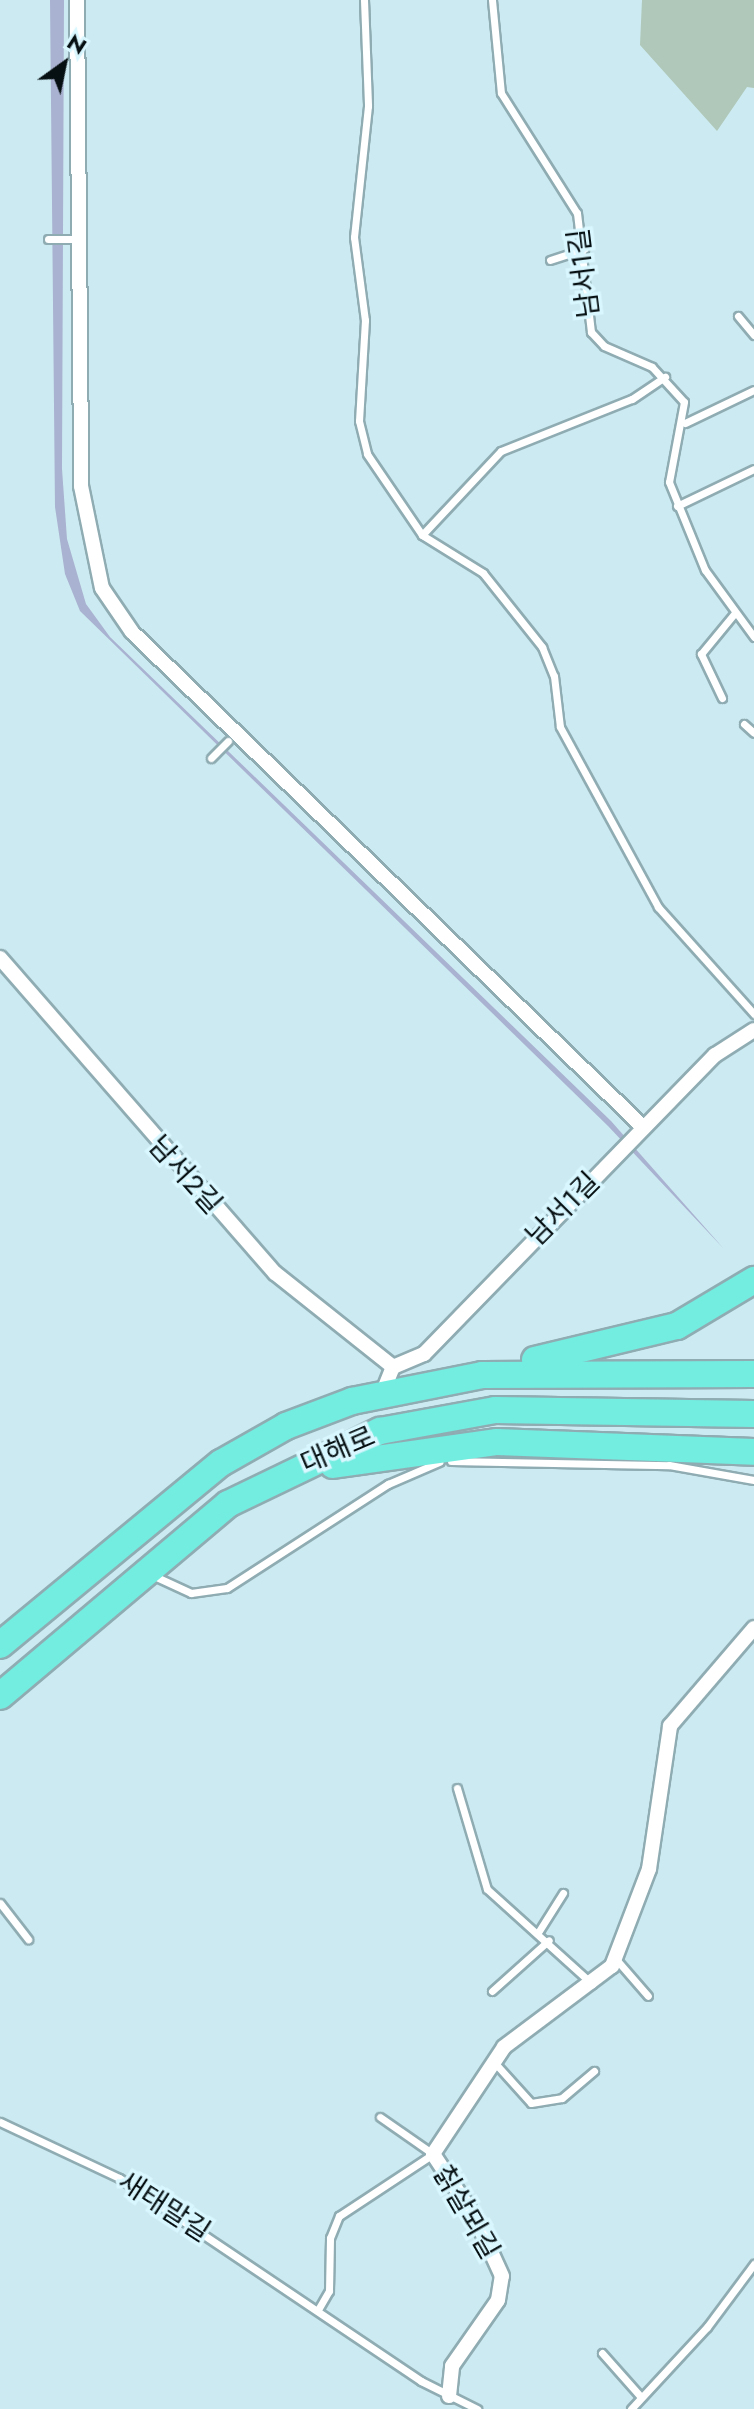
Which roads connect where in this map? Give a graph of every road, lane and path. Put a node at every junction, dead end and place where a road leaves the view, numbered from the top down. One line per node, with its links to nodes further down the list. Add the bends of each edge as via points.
1 (77, 0): 26 (street, via 81,486 102,588 132,632)
2 (364, 0): 15 (lane, via 368,106 354,237 365,320 359,421 367,454)
3 (492, 0): 6 (lane, 남서1길, via 501,93 563,185)
4 (48, 239): 5 (lane)
5 (75, 239)
6 (584, 249): 7 (lane); 10 (lane, 남서1길, via 591,332 604,346)
7 (550, 260)
8 (738, 316): 9 (lane)
9 (754, 335)
10 (665, 377): 12 (lane, via 684,402); 15 (lane, via 632,399 501,451)
11 (754, 390): 12 (lane)
12 (685, 423): 14 (lane, via 668,474)
13 (754, 469): 14 (lane)
14 (677, 506): 16 (lane)
15 (422, 535): 24 (lane, via 483,573 542,647 554,676 560,727 658,907)
16 (734, 614): 17 (lane); 18 (lane, via 701,654)
17 (752, 631)
18 (722, 698)
19 (744, 724): 20 (lane)
20 (754, 733)
21 (228, 741): 22 (lane)
22 (211, 758)
23 (0, 958): 28 (street, 남서2길, via 275,1273)
24 (754, 1014)
25 (754, 1030): 26 (street, 남서1길, via 715,1055)
26 (640, 1130): 28 (street, 남서1길, via 424,1354)
27 (754, 1280): 30 (highway, via 701,1315 651,1335)
28 (393, 1367): 31 (street)
29 (754, 1374): 30 (highway, 대해로, via 553,1371)
30 (456, 1379): 31 (highway, 대해로)
31 (382, 1394): 38 (highway, 대해로, via 286,1426 221,1463)
32 (754, 1414): 35 (highway, 대해로, via 495,1410 435,1418 380,1431)
33 (754, 1452): 35 (highway, via 445,1444 373,1455)
34 (754, 1480): 36 (lane, via 669,1465 441,1462 396,1479 227,1588 191,1593)
35 (257, 1488): 36 (highway, 대해로)
36 (143, 1570): 39 (highway, 대해로)
37 (754, 1628): 46 (street, 칡살뫼길, via 670,1726 649,1869)
38 (0, 1645)
39 (0, 1696)
40 (457, 1788): 43 (lane, via 487,1889)
41 (563, 1893): 43 (lane)
42 (0, 1903): 44 (lane)
43 (539, 1931): 45 (lane)
44 (28, 1939)
45 (549, 1940): 47 (lane); 48 (lane)
46 (615, 1958): 47 (street, 칡살뫼길); 49 (lane)
47 (593, 1986): 50 (street, 칡살뫼길, via 571,1994)
48 (492, 1991)
49 (648, 1996)
50 (493, 2060): 51 (lane, via 531,2103 562,2098); 54 (street, 칡살뫼길)
51 (594, 2071)
52 (380, 2117): 54 (lane)
53 (0, 2122): 56 (lane, 새태말길, via 119,2178)
54 (433, 2154): 56 (lane, via 339,2216 330,2238 329,2291); 58 (street, 칡살뫼길, via 476,2219 502,2276 498,2300 452,2366)
55 (754, 2264): 59 (lane, via 707,2327)
56 (319, 2308): 58 (lane, 새태말길)
57 (602, 2353): 59 (lane)
58 (449, 2396): 60 (lane, 새태말길)
59 (640, 2396): 61 (lane)
60 (477, 2409)
61 (631, 2409)

